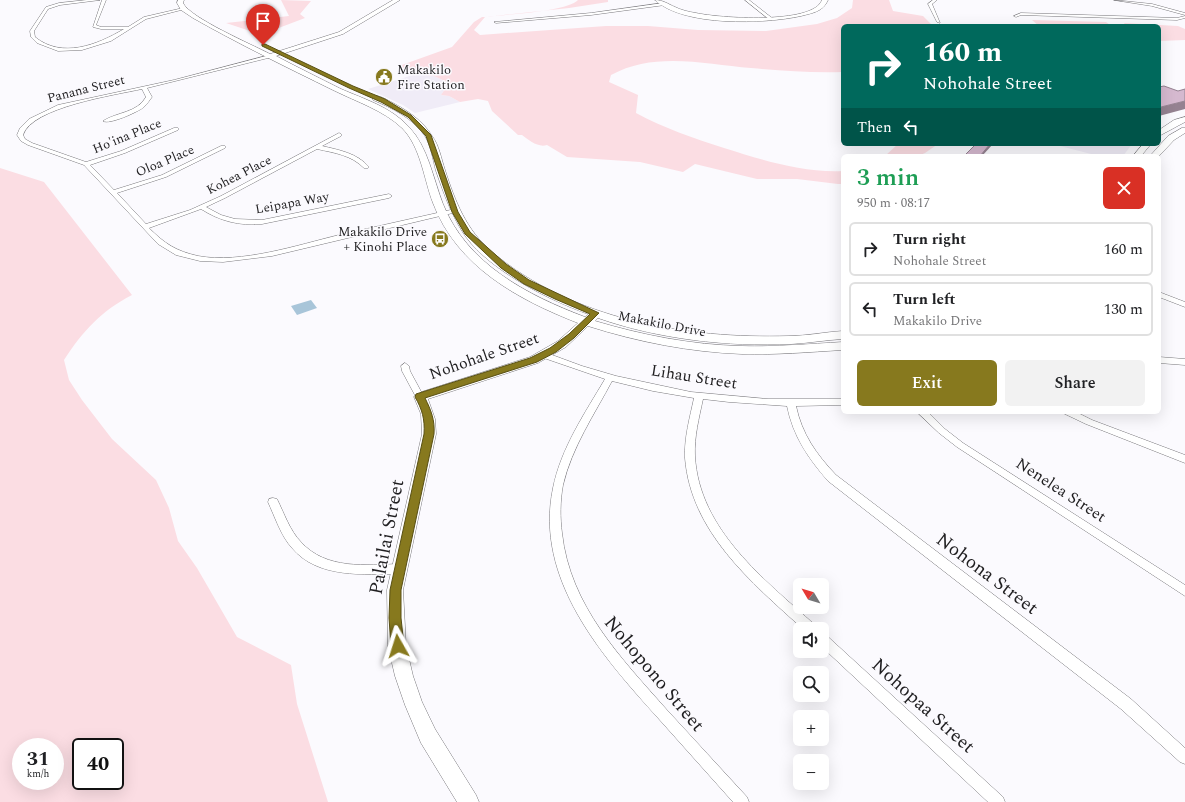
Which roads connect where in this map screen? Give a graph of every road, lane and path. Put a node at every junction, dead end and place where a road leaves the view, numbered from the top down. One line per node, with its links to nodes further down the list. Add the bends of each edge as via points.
1 (98, 0): 20 (street, via 59,4 47,8 32,30 33,37 60,50 74,50 104,42)
2 (104, 0): 20 (street, via 94,26)
3 (181, 0): 11 (main road)
4 (397, 0): 23 (main road, Panana Street, via 341,33)
5 (658, 0): 10 (main road)
6 (747, 0): 16 (street)
7 (825, 0): 16 (main road, via 822,7 817,10)
8 (935, 0): 19 (street, via 930,4)
9 (1116, 0): 12 (street, via 1152,5)
10 (664, 4): 16 (main road, via 680,11 718,18); 17 (street)
11 (183, 9): 15 (main road, Makakilo Drive); 20 (street, via 149,16)
12 (1185, 15): 14 (street, via 1177,19 1021,14)
13 (531, 16): 17 (street, via 521,17)
14 (1016, 16)
15 (195, 17): 21 (main road, Makakilo Drive); 22 (main road, Makakilo Drive)
16 (771, 19)
17 (519, 20): 18 (street)
18 (496, 22)
19 (939, 22)
20 (127, 28)
21 (263, 45)
22 (270, 52): 23 (main road, Panana Street); 27 (street, Panana Street); 28 (main road, Makakilo Drive)
23 (281, 52): 24 (main road)
24 (293, 58)
25 (331, 77): 26 (main road, Makakilo Drive)
26 (351, 87): 28 (main road); 45 (main road, Makakilo Drive, via 410,116 428,135)
27 (144, 88): 30 (street, via 149,97 143,105); 40 (street, Panana Street, via 60,106 35,117 22,129 20,135 26,142)
28 (340, 91): 46 (main road, Makakilo Drive, via 385,111 406,128 414,138)
29 (1185, 119): 33 (main road)
30 (106, 121)
31 (176, 128): 40 (street, Ho'ina Place, via 123,152)
32 (1185, 130): 39 (main road, via 1171,138)
33 (1161, 133)
34 (339, 135): 37 (street, Kohea Place)
35 (1145, 146): 38 (main road)
36 (223, 147): 42 (street, Oloa Place, via 164,176)
37 (317, 147): 41 (street, via 353,157); 44 (street, Kohea Place)
38 (1139, 154)
39 (1156, 154)
40 (86, 164): 42 (street, Panana Street)
41 (366, 167)
42 (113, 192): 47 (street, Panana Street)
43 (389, 196): 44 (street, Leipapa Way, via 256,223 223,219)
44 (202, 207): 47 (street, Kohea Place)
45 (455, 212): 46 (street, Panana Street); 50 (main road, Makakilo Drive, via 467,233 503,266)
46 (442, 214): 47 (street, Panana Street, via 268,253 228,259 192,256 166,247); 50 (main road, Makakilo Drive, via 469,253 488,271 544,305)
47 (145, 227)
48 (1161, 295): 49 (street)
49 (1185, 305)
50 (591, 317): 51 (main road, Makakilo Drive, via 674,332 726,338 784,340); 52 (main road, Makakilo Drive, via 625,333 727,349 781,350); 53 (main road, Nohohale Street, via 572,336)
51 (841, 335)
52 (841, 346)
53 (544, 355): 57 (street, Lihau Street, via 567,365); 59 (main road, Nohohale Street)
54 (1161, 360): 55 (street)
55 (1185, 362)
56 (405, 366): 59 (street, Palailai Street)
57 (610, 377): 58 (street, Lihau Street); 72 (street, Nohopono Street, via 571,447 558,487 555,510 556,534 566,578 579,610 615,662)
58 (698, 395): 60 (street, Lihau Street, via 751,401); 68 (street, via 690,458 696,489 706,515 737,559)
59 (420, 397): 66 (main road, Palailai Street, via 427,411 430,426)
60 (791, 402): 61 (street, Lihau Street); 70 (street, Nohona Street, via 796,428 802,440 832,478 1114,694)
61 (841, 402)
62 (924, 414): 67 (street, Nenelea Street, via 960,445)
63 (1072, 414): 64 (street)
64 (1185, 459)
65 (273, 502): 66 (street, via 298,546 318,561 347,569)
66 (400, 569): 71 (main road, Palailai Street, via 395,590 395,618 404,676 428,736)
67 (1185, 591)
68 (803, 622)
69 (829, 645): 73 (street, Nohopaa Street)
70 (1185, 757)
71 (469, 802)
72 (742, 802)
73 (998, 802)

